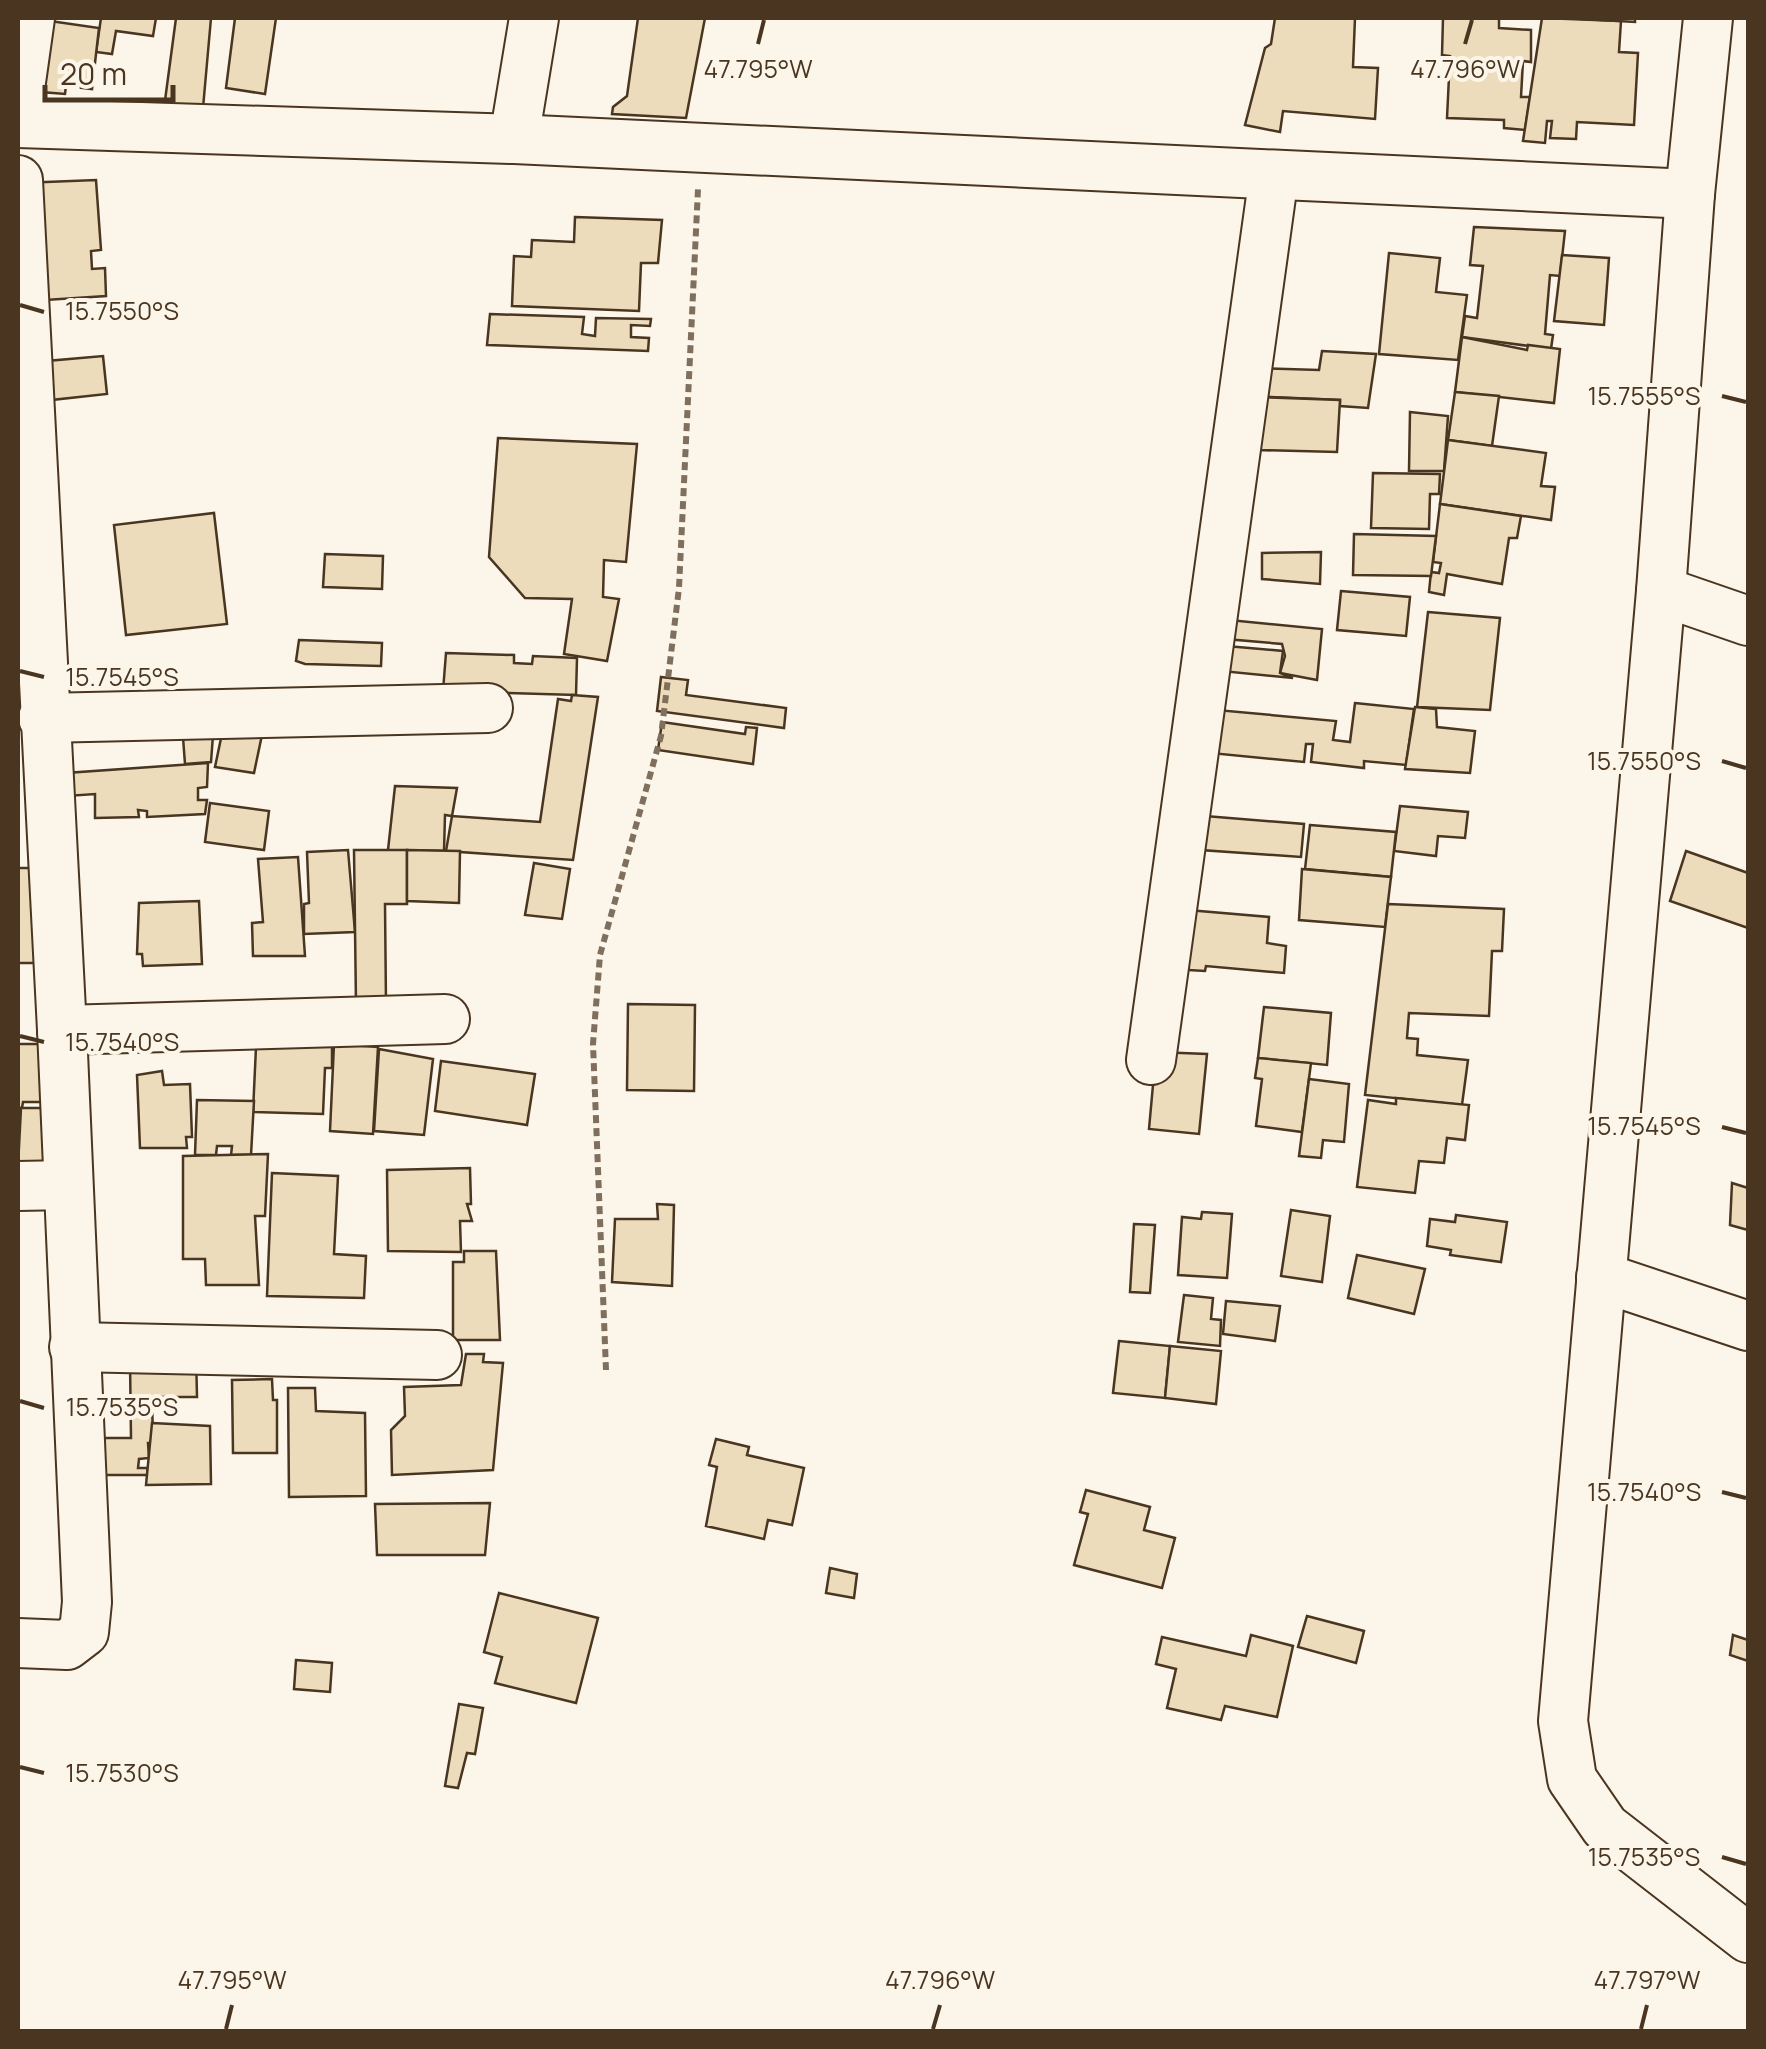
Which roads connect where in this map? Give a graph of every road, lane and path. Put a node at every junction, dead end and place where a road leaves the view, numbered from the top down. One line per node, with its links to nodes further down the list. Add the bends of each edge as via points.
1 (30, 18): 4 (street)
2 (534, 18): 6 (street)
3 (1708, 18): 10 (street)
4 (18, 103)
5 (18, 122): 6 (street)
6 (514, 140): 7 (street)
7 (702, 148): 8 (street); 25 (path, via 679,588 660,736 600,955 593,1044)
8 (1274, 175): 10 (street); 18 (street)
9 (18, 180): 14 (street)
10 (1690, 194): 11 (street)
11 (1661, 591): 12 (street); 21 (street)
12 (1748, 621)
13 (488, 708): 14 (street)
14 (44, 718): 15 (street)
15 (34, 851): 17 (street)
16 (445, 1019): 17 (street)
17 (62, 1030): 20 (street)
18 (1150, 1060)
19 (18, 1186): 20 (street)
20 (68, 1186): 23 (street)
21 (1601, 1277): 22 (street); 27 (street, via 1563,1721 1572,1779 1605,1828)
22 (1748, 1326)
23 (74, 1347): 24 (street); 26 (street, via 84,1632 68,1645)
24 (437, 1355)
25 (606, 1370)
26 (18, 1642)
27 (1748, 1938)

